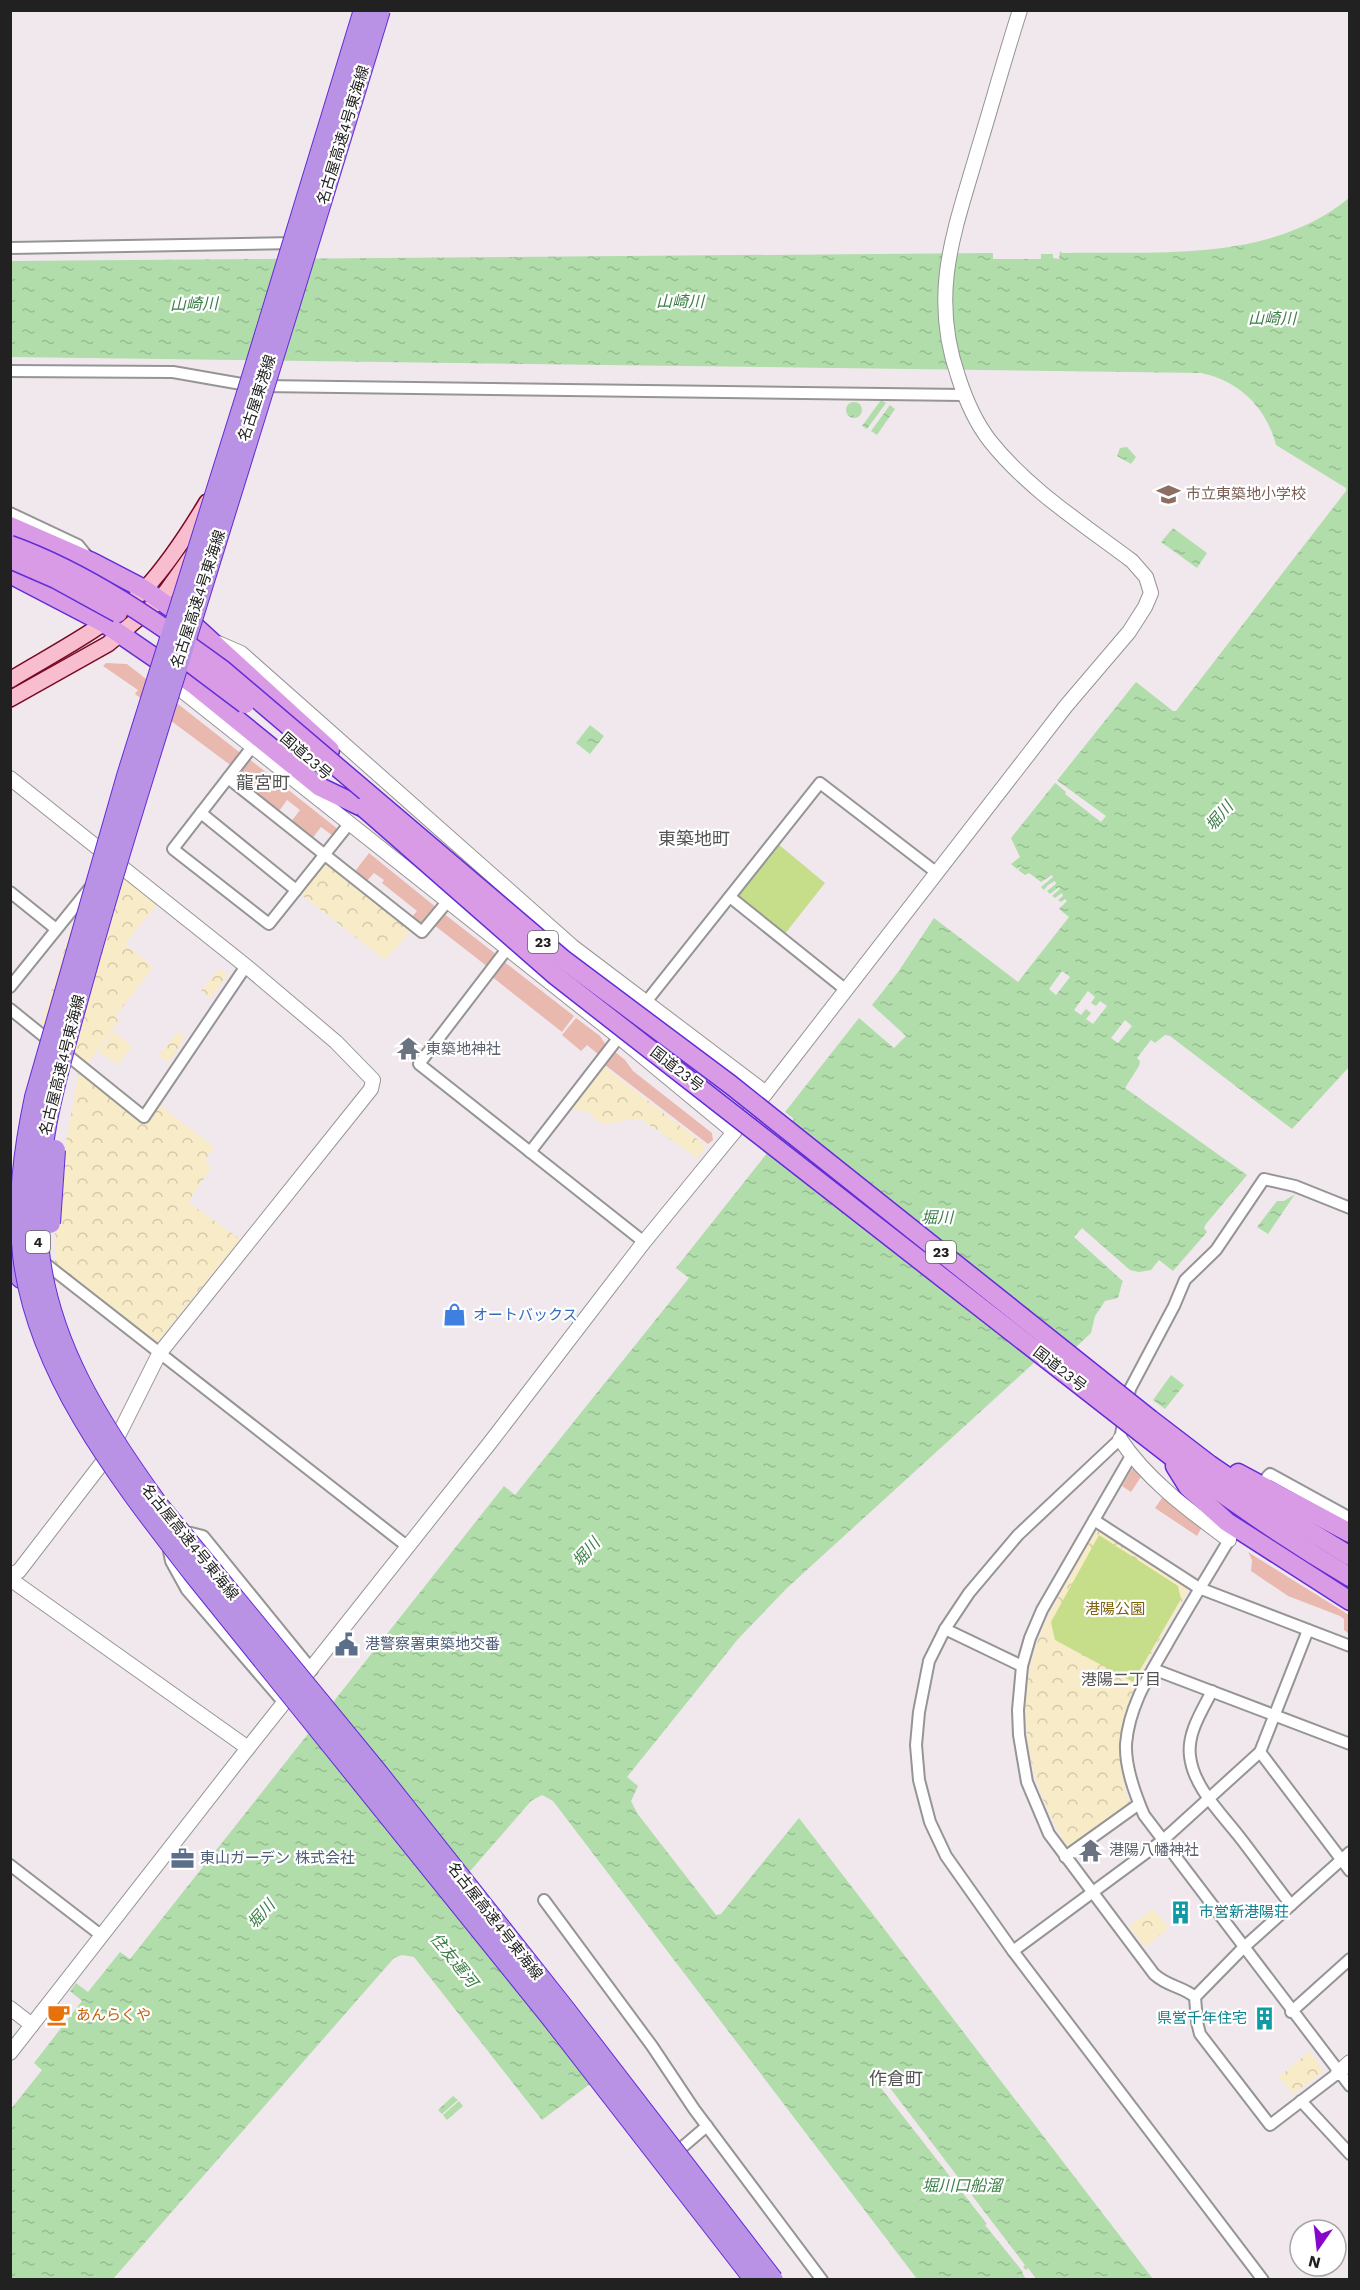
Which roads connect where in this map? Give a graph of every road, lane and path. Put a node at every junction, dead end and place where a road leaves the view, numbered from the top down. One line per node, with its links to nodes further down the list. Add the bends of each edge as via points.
1 (364, 10): 27 (highway, 名古屋高速4号東海線 / 4, bridge)
2 (370, 10): 6 (main road, 名古屋東港線)
3 (380, 10): 6 (main road, 名古屋東港線); 40 (highway, 名古屋高速4号東海線 / 4, bridge)
4 (1020, 10): 9 (street, via 950,245 944,311 949,346)
5 (10, 248): 6 (street)
6 (299, 248): 8 (main road, 名古屋東港線, bridge)
7 (10, 372): 8 (street, via 172,372)
8 (258, 382): 9 (street); 17 (main road, 名古屋東港線, via 226,470 192,528); 19 (main road, 名古屋東港線, via 234,468 209,531)
9 (964, 395): 36 (street, via 988,439 1013,468 1132,561 1146,577 1151,593 1129,632 1066,706)
10 (10, 513): 14 (street, via 78,545)
11 (10, 526): 14 (highway)
12 (10, 545): 30 (highway, 国道23号 / 23, bridge, via 102,589 166,629 223,670)
13 (10, 559): 31 (highway, 国道23号 / 23, bridge, via 65,584 160,639 270,724)
14 (93, 562): 17 (highway)
15 (10, 573): 18 (highway)
16 (10, 583): 18 (street)
17 (144, 590): 19 (highway); 20 (main road, 名古屋東港線)
18 (58, 598): 20 (highway)
19 (160, 600): 21 (main road, 名古屋東港線); 22 (highway)
20 (104, 623): 21 (highway); 24 (main road, 名古屋東港線)
21 (120, 634): 23 (highway); 25 (main road, 名古屋東港線)
22 (210, 640): 30 (highway, via 347,766); 47 (street, via 241,653 573,947)
23 (171, 669): 26 (street, via 186,693); 31 (highway, via 320,787)
24 (10, 680)
25 (10, 699)
26 (252, 747): 29 (street); 33 (street)
27 (127, 776): 53 (highway, via 112,791 66,938 19,1108); 118 (highway, 名古屋高速4号東海線 / 4, bridge, via 34,1096 23,1163 23,1255 33,1302 54,1361 87,1426 136,1499 550,2016)
28 (10, 778): 35 (street)
29 (228, 778): 32 (street); 34 (street)
30 (361, 790): 60 (highway, 国道23号 / 23, bridge, via 564,960 731,1085)
31 (366, 809): 60 (highway, 国道23号 / 23, bridge, via 556,976)
32 (201, 813): 37 (street); 37 (street, via 173,849 269,924)
33 (349, 824): 34 (street); 41 (street)
34 (324, 855): 37 (street); 41 (street, via 422,932)
35 (113, 861): 42 (street); 44 (street)
36 (937, 873): 39 (street, via 820,783); 46 (street)
37 (296, 890)
38 (10, 892): 42 (street)
39 (730, 897): 46 (street); 47 (street)
40 (105, 901): 59 (highway, bridge, via 109,921 55,1143 51,1246 58,1330); 119 (highway, 名古屋高速4号東海線 / 4, bridge, via 51,1100 38,1185 38,1245 45,1287 57,1332 77,1378 93,1410 158,1505 556,1997)
41 (447, 902): 43 (street)
42 (56, 929): 45 (street)
43 (507, 949): 49 (street); 52 (street, via 419,1064)
44 (246, 966): 48 (street, via 144,1117); 58 (street, via 370,1074 371,1089)
45 (10, 987)
46 (846, 990): 50 (street)
47 (648, 1004): 49 (street); 50 (street)
48 (10, 1009)
49 (622, 1040): 51 (street); 52 (street)
50 (766, 1094): 51 (street)
51 (734, 1132): 56 (street)
52 (530, 1152): 56 (street)
53 (10, 1167)
54 (1350, 1208): 61 (street, via 1295,1185 1264,1179 1216,1250 1185,1280 1130,1389)
55 (10, 1237): 58 (street)
56 (644, 1242): 72 (street)
57 (10, 1243): 59 (highway, bridge, via 22,1281)
58 (159, 1354): 63 (street); 72 (street)
59 (70, 1380): 63 (highway)
60 (1145, 1425): 62 (highway, 国道23号 / 23); 64 (highway, 国道23号 / 23)
61 (1120, 1439): 65 (street); 79 (street, via 1018,1535 969,1593)
62 (1184, 1444): 69 (highway, 23); 73 (highway, 国道23号 / 23, via 1286,1517)
63 (111, 1450): 71 (street); 74 (street, via 19,1571)
64 (1168, 1454): 75 (highway, 国道23号 / 23, via 1240,1508); 78 (highway, 23, via 1188,1487 1227,1522)
65 (1131, 1455): 68 (street); 70 (street, via 1188,1510)
66 (1267, 1478): 67 (street, via 1270,1474)
67 (1350, 1518)
68 (1094, 1520): 76 (street); 82 (street, via 1042,1610)
69 (1350, 1533)
70 (1231, 1537): 76 (street)
71 (177, 1540): 77 (street); 84 (street, via 191,1533 203,1536); 86 (street, via 169,1551 171,1561 187,1590)
72 (408, 1547): 84 (street)
73 (1350, 1556)
74 (10, 1577): 89 (street)
75 (1350, 1577)
76 (1199, 1588): 80 (street); 83 (street)
77 (222, 1593)
78 (1350, 1601)
79 (945, 1629): 82 (street); 103 (street, via 928,1661 919,1712 919,1780 930,1822 946,1856)
80 (1308, 1630): 81 (street); 87 (street)
81 (1350, 1646)
82 (1022, 1666): 95 (street, via 1018,1710 1022,1760 1037,1809)
83 (1153, 1669): 85 (street); 92 (street, via 1139,1693 1126,1746)
84 (312, 1670): 86 (street)
85 (1212, 1691): 87 (street); 91 (street, via 1194,1727 1190,1756 1197,1780)
86 (284, 1703): 89 (street)
87 (1275, 1715): 88 (street); 90 (street)
88 (1350, 1744)
89 (248, 1748): 101 (street)
90 (1260, 1752): 91 (street); 94 (street)
91 (1210, 1798): 93 (street); 100 (street)
92 (1139, 1804): 93 (street); 95 (street)
93 (1162, 1841): 98 (street); 102 (street)
94 (1345, 1856): 97 (street); 100 (street)
95 (1065, 1857): 98 (street)
96 (10, 1865): 101 (street)
97 (1350, 1871)
98 (1093, 1892): 103 (street); 106 (street, via 1154,1974)
99 (544, 1900): 115 (street)
100 (1291, 1905): 102 (street)
101 (102, 1936): 109 (street)
102 (1243, 1948): 106 (street); 108 (street)
103 (1013, 1951): 122 (street)
104 (1350, 1959): 108 (street)
105 (539, 1986): 116 (street)
106 (1196, 1997): 114 (street, via 1200,2034 1270,2125)
107 (10, 2008): 109 (street)
108 (1292, 2012): 112 (street)
109 (32, 2025): 110 (street)
110 (10, 2053)
111 (1350, 2062): 112 (street)
112 (1338, 2073): 113 (street); 114 (street)
113 (1350, 2086)
114 (1302, 2101): 117 (street)
115 (707, 2126): 116 (street); 121 (street)
116 (679, 2150): 120 (street)
117 (1350, 2154)
118 (755, 2280)
119 (773, 2280)
120 (781, 2280)
121 (822, 2280)
122 (1263, 2280)

